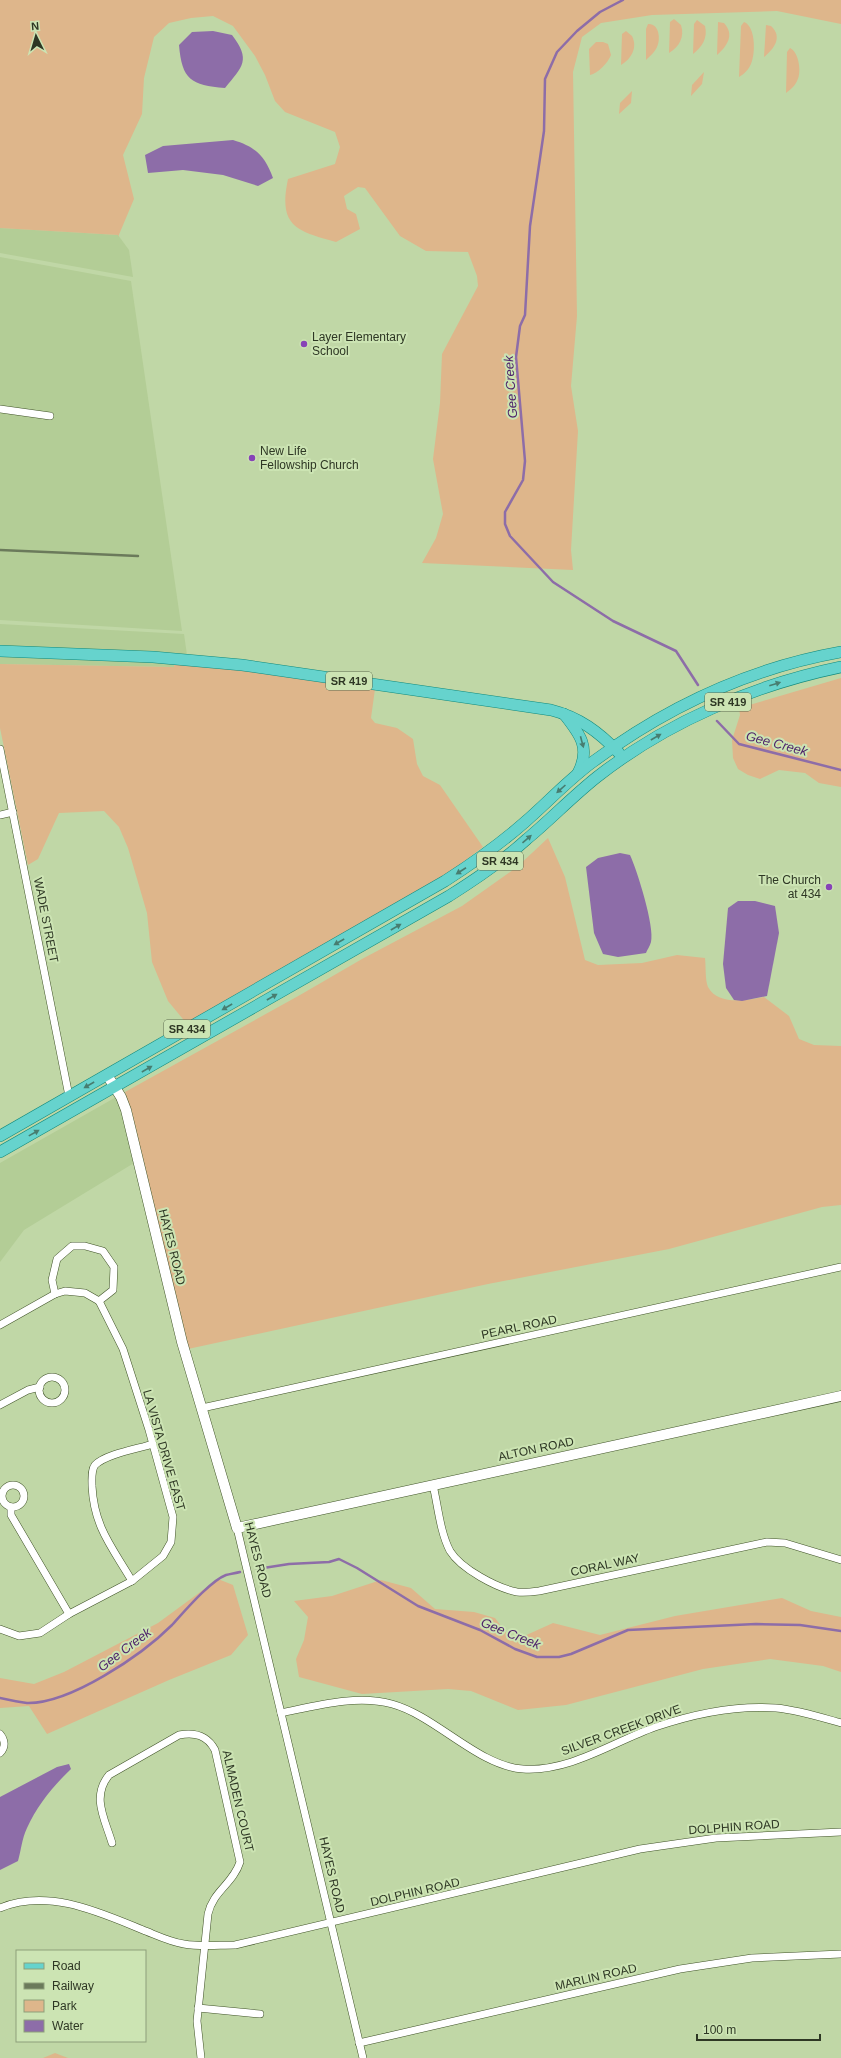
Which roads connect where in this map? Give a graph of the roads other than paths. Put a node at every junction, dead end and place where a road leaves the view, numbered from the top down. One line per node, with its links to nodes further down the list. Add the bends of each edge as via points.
1 (0, 409): 2 (street)
2 (50, 416)
3 (0, 651): 6 (main road, SR 419, via 153,657 238,664)
4 (841, 652): 7 (main road, SR 419, via 778,666 730,684 655,720)
5 (841, 667): 9 (main road, SR 419, one-way to 5, via 662,734 736,698 800,676)
6 (564, 713): 7 (main road, SR 419, via 587,724); 10 (main road, one-way to 10, via 582,739 584,757)
7 (614, 747): 9 (main road, SR 419); 10 (main road, SR 434)
8 (0, 749): 11 (street, WADE STREET)
9 (623, 757): 14 (main road, SR 434, one-way to 9, via 481,875 527,840)
10 (577, 775): 13 (main road, SR 434, one-way to 13, via 515,830 470,865)
11 (13, 812): 12 (street); 17 (street, WADE STREET)
12 (0, 815)
13 (376, 921): 14 (main road, via 373,932); 15 (main road, SR 434, one-way to 15)
14 (362, 946): 16 (main road, SR 434, one-way to 14)
15 (107, 1075): 16 (street, HAYES ROAD); 17 (main road, SR 434, one-way to 17)
16 (116, 1087): 19 (main road, SR 434, one-way to 16); 27 (street, HAYES ROAD, via 126,1110 182,1342)
17 (69, 1096): 18 (main road, SR 434)
18 (0, 1136)
19 (0, 1152)
20 (841, 1267): 27 (street, PEARL ROAD)
21 (55, 1294): 22 (street, via 65,1291 85,1293); 22 (street, via 52,1280 57,1259 72,1246 85,1246 104,1251 114,1267 113,1290); 23 (street)
22 (99, 1301): 28 (street, LA VISTA DRIVE EAST, via 123,1349)
23 (0, 1325)
24 (40, 1386): 26 (street)
25 (841, 1396): 29 (street, ALTON ROAD)
26 (0, 1405)
27 (202, 1408): 31 (street, HAYES ROAD)
28 (153, 1444): 33 (street, LA VISTA DRIVE EAST, via 173,1517 171,1542 163,1556); 33 (street, via 103,1459 94,1466 92,1476 93,1506 99,1525)
29 (434, 1485): 31 (street, ALTON ROAD); 32 (street, CORAL WAY, via 445,1535 450,1550 458,1561 491,1582 519,1592 539,1591 767,1542 785,1543)
30 (10, 1507): 34 (street, via 11,1515)
31 (238, 1528): 36 (street, HAYES ROAD)
32 (841, 1560)
33 (132, 1581): 34 (street, LA VISTA DRIVE EAST)
34 (69, 1614): 35 (street, LA VISTA DRIVE EAST, via 40,1633 19,1636)
35 (0, 1629)
36 (281, 1713): 37 (street, SILVER CREEK DRIVE, via 355,1701 391,1704 410,1711 505,1766 524,1769 564,1763 654,1727 711,1712 742,1708 776,1708); 43 (street, HAYES ROAD)
37 (841, 1722)
38 (0, 1734): 39 (street, via 4,1746)
39 (0, 1753)
40 (841, 1832): 43 (street, DOLPHIN ROAD, via 716,1838 640,1849)
41 (112, 1843): 44 (street, ALMADEN COURT, via 99,1793 109,1776 179,1735 191,1733 210,1742 215,1750 240,1862 237,1872 210,1903)
42 (0, 1908): 44 (street, DOLPHIN ROAD, via 22,1902 59,1902 100,1913 168,1940)
43 (330, 1923): 44 (street, DOLPHIN ROAD, via 250,1942); 48 (street, HAYES ROAD)
44 (205, 1946): 46 (street)
45 (841, 1954): 48 (street, MARLIN ROAD, via 752,1958 680,1969)
46 (198, 2008): 47 (street); 49 (street, via 197,2038)
47 (260, 2014)
48 (359, 2043): 50 (street, HAYES ROAD)
49 (201, 2058)
50 (363, 2058)

